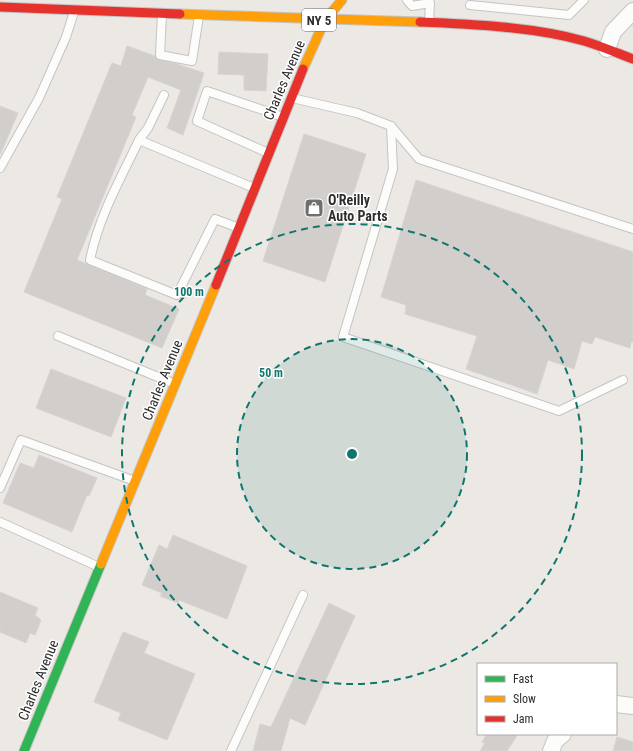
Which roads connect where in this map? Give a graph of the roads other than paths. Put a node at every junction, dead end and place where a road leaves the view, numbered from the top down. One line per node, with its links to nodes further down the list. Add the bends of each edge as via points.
1 (342, 0): 12 (street, Charles Avenue)
2 (407, 0): 4 (lane, via 412,6)
3 (584, 0): 13 (lane, via 569,14)
4 (431, 1): 14 (lane)
5 (470, 5): 7 (lane)
6 (0, 7): 8 (street, NY 5)
7 (492, 7): 13 (lane); 15 (lane)
8 (75, 10): 10 (street, NY 5); 24 (lane, via 39,98)
9 (633, 11): 16 (street, via 613,32)
10 (162, 13): 11 (street, NY 5); 11 (lane, via 160,55 192,61)
11 (199, 15): 12 (street, NY 5)
12 (324, 20): 14 (street, NY 5); 19 (street, Charles Avenue)
13 (525, 21): 15 (street, NY 5); 16 (street, NY 5)
14 (429, 22): 15 (street, NY 5)
15 (490, 27)
16 (607, 49): 17 (street, NY 5)
17 (633, 59)
18 (164, 95): 22 (lane, via 148,128)
19 (291, 97): 20 (street, Charles Avenue); 21 (lane, via 345,110)
20 (283, 117): 23 (street, Charles Avenue); 23 (lane, via 207,91 197,121)
21 (391, 126): 27 (lane, via 419,159); 29 (lane, via 394,169 343,337 560,411)
22 (139, 140): 25 (lane); 26 (lane, via 108,202 95,234 90,260 176,295 215,219)
23 (269, 153): 25 (street, Charles Avenue)
24 (0, 168)
25 (255, 189): 26 (street, Charles Avenue)
26 (240, 228): 30 (street, Charles Avenue)
27 (633, 229)
28 (58, 336): 30 (lane)
29 (624, 380)
30 (175, 384): 31 (street, Charles Avenue)
31 (135, 481): 32 (lane, via 21,440); 34 (street, Charles Avenue)
32 (0, 488)
33 (0, 522): 34 (lane)
34 (100, 567): 39 (street, Charles Avenue)
35 (303, 595): 40 (lane)
36 (617, 704): 37 (street)
37 (633, 706)
38 (562, 735): 41 (street, via 555,741)
39 (24, 751)
40 (231, 751)
41 (552, 751)

